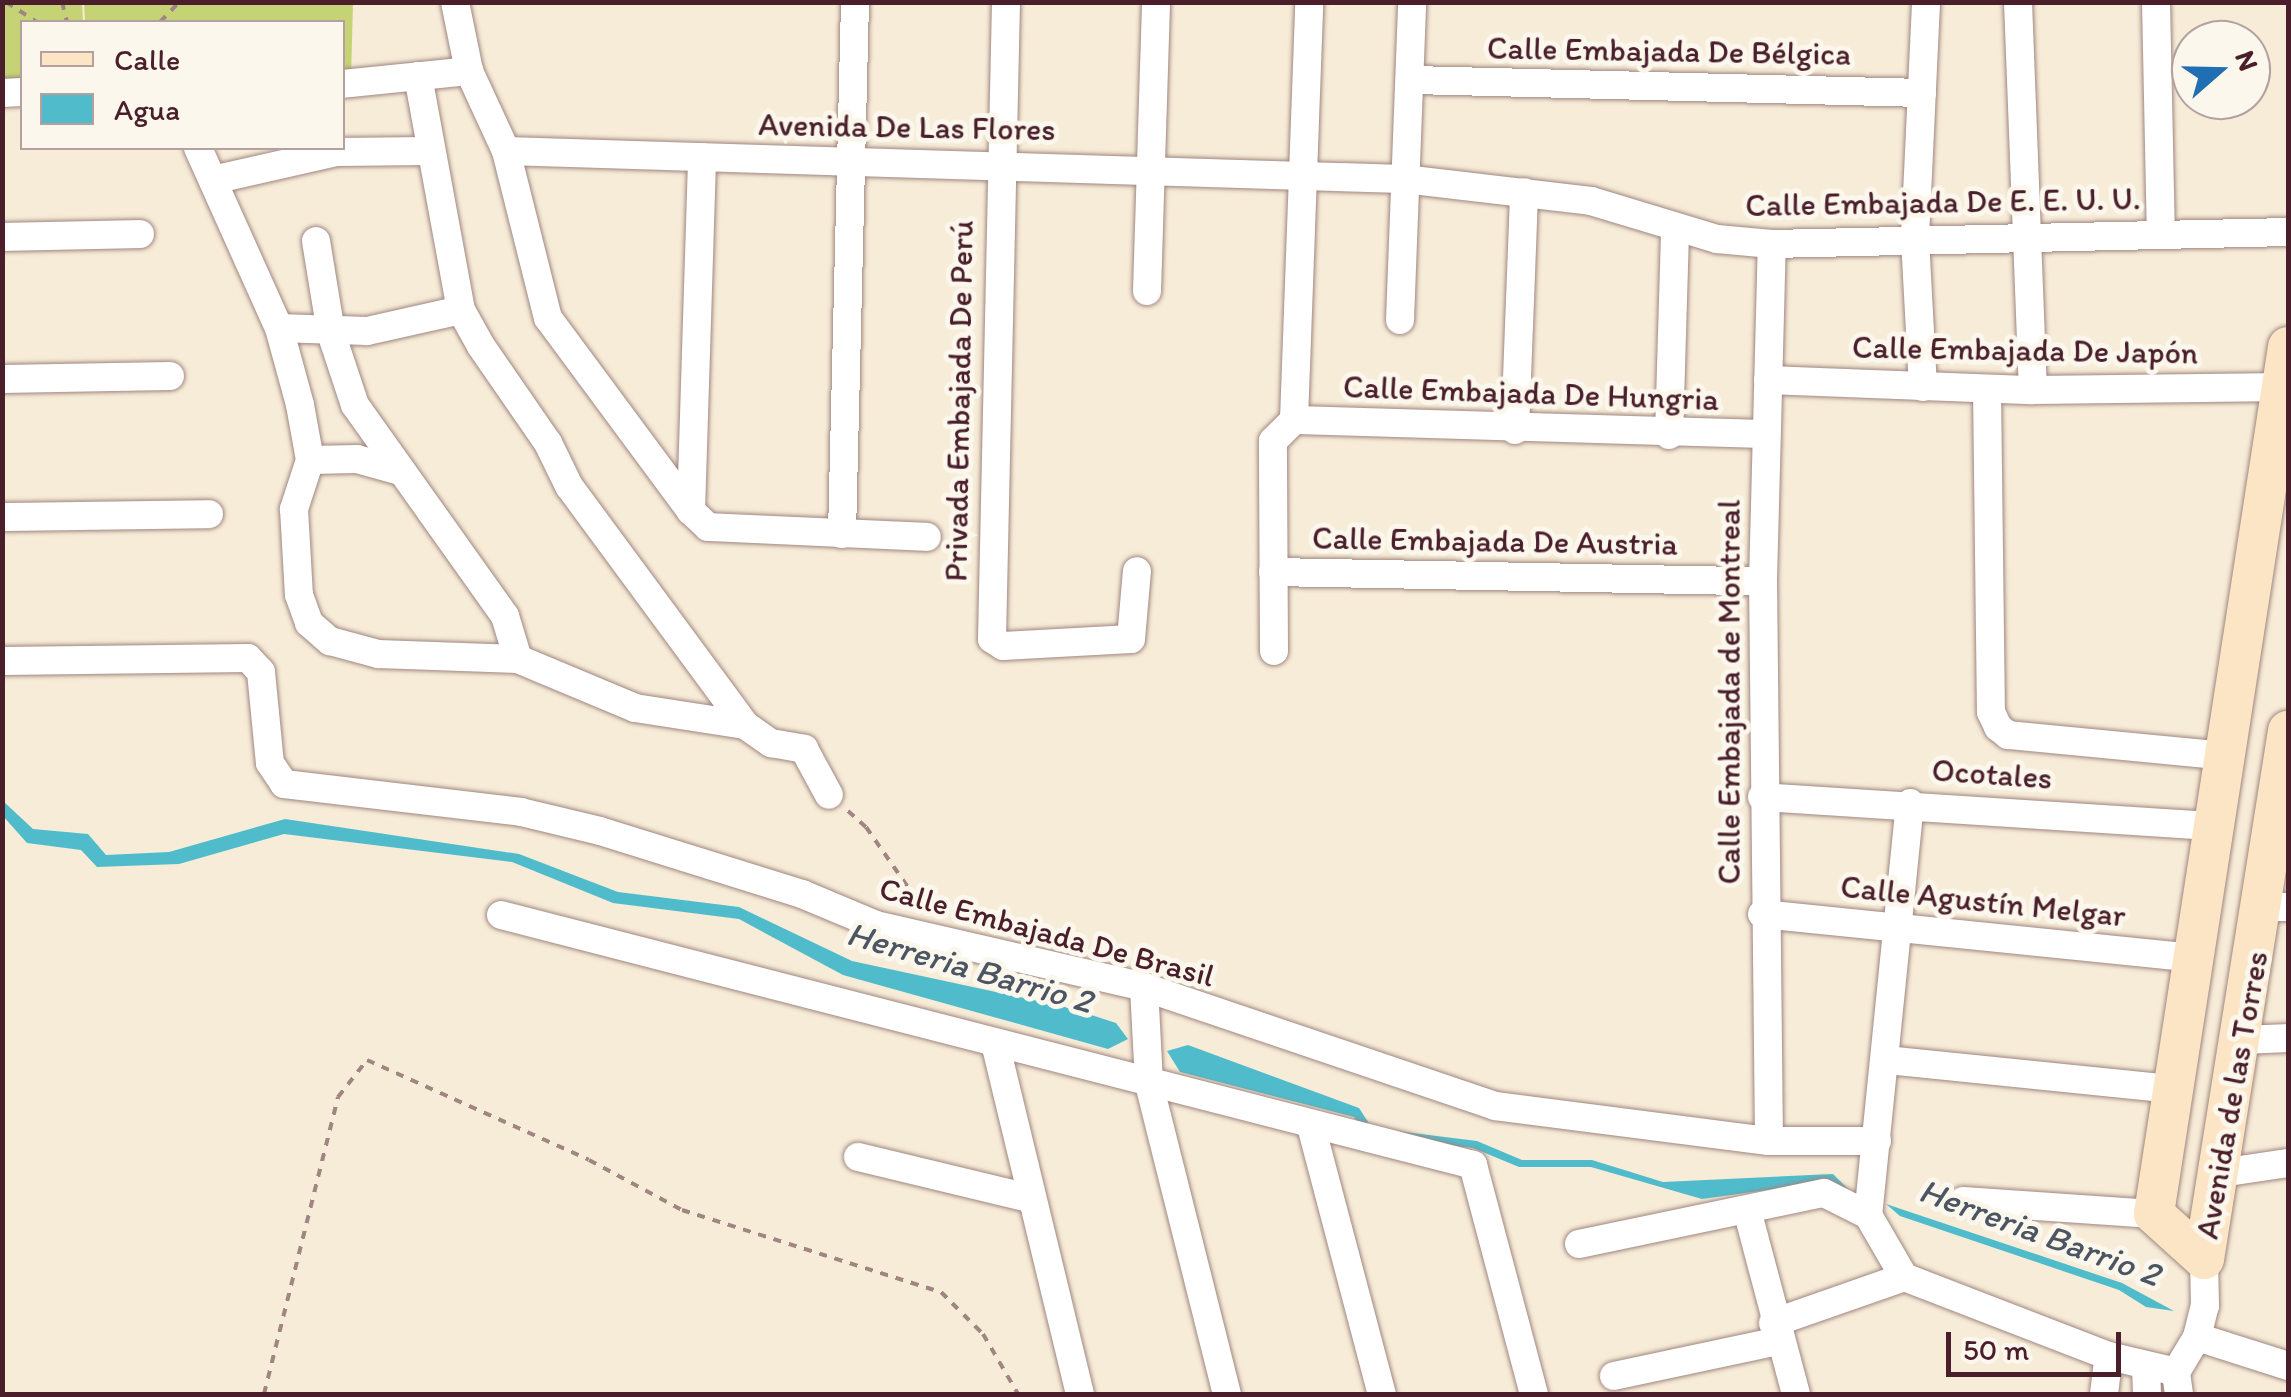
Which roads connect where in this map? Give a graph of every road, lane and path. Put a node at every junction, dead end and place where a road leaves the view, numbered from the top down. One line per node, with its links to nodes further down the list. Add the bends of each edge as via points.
1 (6, 2): 11 (path)
2 (456, 2): 12 (street)
3 (856, 2): 22 (street)
4 (1006, 2): 21 (street, Privada Embajada De Perú)
5 (1156, 2): 23 (street)
6 (1309, 2): 24 (street, Calle Embajada De Austria)
7 (1412, 2): 14 (street)
8 (1926, 2): 16 (street)
9 (2018, 2): 34 (street)
10 (2156, 2): 29 (street)
11 (35, 20)
12 (469, 70): 13 (street); 19 (street)
13 (418, 76): 15 (street); 18 (street)
14 (1413, 80): 16 (street, Calle Embajada De Bélgica); 26 (street)
15 (345, 84)
16 (1922, 93): 33 (street)
17 (199, 150): 25 (street)
18 (428, 151): 25 (street, via 336,152); 38 (street)
19 (506, 152): 20 (street, Avenida De Las Flores); 56 (street, via 548,318)
20 (702, 157): 22 (street, Avenida De Las Flores); 56 (street)
21 (999, 164): 22 (street, Avenida De Las Flores); 23 (street, Avenida De Las Flores); 61 (street, Privada Embajada De Perú, via 992,639 1004,646 1131,640)
22 (852, 166): 59 (street)
23 (1150, 166): 24 (street, Avenida De Las Flores); 37 (street)
24 (1306, 174): 26 (street, Calle Embajada De E. E. U. U.); 50 (street, Calle Embajada De Austria)
25 (217, 179): 40 (street)
26 (1404, 179): 27 (street, Calle Embajada De E. E. U. U.); 39 (street)
27 (1524, 192): 28 (street, Calle Embajada De E. E. U. U., via 1591,201); 51 (street)
28 (1675, 228): 36 (street, Calle Embajada De E. E. U. U.); 53 (street)
29 (2161, 232): 30 (street, Calle Embajada De E. E. U. U.); 34 (street, Calle Embajada De E. E. U. U.)
30 (2288, 232)
31 (140, 234): 32 (street)
32 (2, 237)
33 (1914, 237): 34 (street, Calle Embajada De E. E. U. U.); 36 (street, Calle Embajada De E. E. U. U.); 46 (street)
34 (2032, 237): 49 (street)
35 (316, 241): 41 (street)
36 (1772, 244): 45 (street, Calle Embajada de Montreal)
37 (1147, 291)
38 (460, 310): 41 (street); 67 (street, via 569,486)
39 (1400, 320)
40 (279, 328): 41 (street); 54 (street)
41 (331, 333): 55 (street, via 355,406)
42 (2288, 348): 47 (main road)
43 (170, 376): 44 (street)
44 (2, 379)
45 (1768, 380): 46 (street, Calle Embajada De Japón); 52 (street, Calle Embajada de Montreal)
46 (1922, 387): 48 (street, Calle Embajada De Japón)
47 (2281, 387): 49 (street, Calle Embajada De Japón); 69 (main road)
48 (1987, 388): 49 (street, Calle Embajada De Japón); 69 (street, via 1991,712 1998,727 2008,735)
49 (2033, 390)
50 (1294, 420): 51 (street, Calle Embajada De Hungria); 62 (street, Calle Embajada De Austria, via 1273,441)
51 (1515, 430): 53 (street, Calle Embajada De Hungria)
52 (1766, 434): 53 (street, Calle Embajada De Hungria); 63 (street, Calle Embajada de Montreal)
53 (1669, 435)
54 (310, 460): 55 (street, via 357,459); 65 (street, via 294,509 298,595 310,623 330,641 378,654)
55 (397, 470): 65 (street, via 504,616)
56 (690, 511): 59 (street, via 708,526)
57 (209, 514): 58 (street)
58 (2, 517)
59 (842, 534): 60 (street)
60 (927, 536)
61 (1137, 572)
62 (1273, 572): 63 (street, Calle Embajada De Austria); 64 (street)
63 (1763, 581): 71 (street, Calle Embajada de Montreal)
64 (1274, 651)
65 (518, 659): 67 (street, via 635,708)
66 (2, 660): 79 (street, Calle Embajada De Brasil, via 248,658 261,672 270,763 284,784 521,812 600,830)
67 (745, 725): 70 (street, via 772,742 804,750)
68 (2288, 731): 73 (main road, Avenida de las Torres)
69 (2226, 756): 74 (main road)
70 (829, 795): 79 (path, via 866,827)
71 (1762, 797): 72 (street, Ocotales); 76 (street, Calle Embajada de Montreal)
72 (1910, 802): 74 (street, Ocotales); 78 (street)
73 (2283, 812): 75 (main road, Avenida de las Torres)
74 (2216, 826): 80 (main road)
75 (2276, 907): 83 (main road, Avenida de las Torres)
76 (1762, 914): 78 (street, Calle Agustín Melgar); 90 (street, Calle Embajada de Montreal)
77 (501, 915): 84 (street)
78 (1899, 928): 80 (street, Calle Agustín Melgar); 85 (street)
79 (949, 946): 81 (street, Calle Embajada De Brasil)
80 (2196, 958): 87 (main road)
81 (1144, 987): 86 (street); 90 (street, Calle Embajada De Brasil, via 1494,1106)
82 (2288, 1038): 83 (street)
83 (2243, 1040): 93 (main road, Avenida de las Torres)
84 (996, 1047): 86 (street); 94 (street)
85 (1887, 1060): 87 (street); 89 (street)
86 (1148, 1084): 88 (street); 112 (street)
87 (2172, 1089): 98 (main road)
88 (1311, 1126): 113 (street); 114 (street, via 1473,1165)
89 (1878, 1140): 90 (street, Calle Embajada De Brasil); 95 (street)
90 (1769, 1141)
91 (858, 1157): 94 (street)
92 (2288, 1163): 93 (street)
93 (2220, 1173): 100 (main road, Avenida de las Torres)
94 (1029, 1198): 111 (street)
95 (1868, 1201): 97 (street, via 1824,1194); 101 (street)
96 (1963, 1201): 98 (street)
97 (1748, 1210): 99 (street); 102 (street)
98 (2154, 1214): 100 (main road)
99 (1578, 1244)
100 (2204, 1259): 103 (street, Avenida de las Torres)
101 (1904, 1277): 102 (street); 104 (street)
102 (1776, 1332): 107 (street); 115 (street)
103 (2198, 1337): 106 (street); 108 (street, Avenida de las Torres)
104 (2109, 1356): 105 (street); 116 (street)
105 (2146, 1366): 108 (street); 117 (street)
106 (2288, 1366)
107 (1614, 1376)
108 (2178, 1384)
109 (264, 1394): 110 (path, via 338,1097 367,1060 589,1160 682,1210 941,1292 983,1334)
110 (1018, 1394)
111 (1080, 1394)
112 (1228, 1394)
113 (1382, 1394)
114 (1534, 1394)
115 (1796, 1394)
116 (2104, 1394)
117 (2147, 1394)

